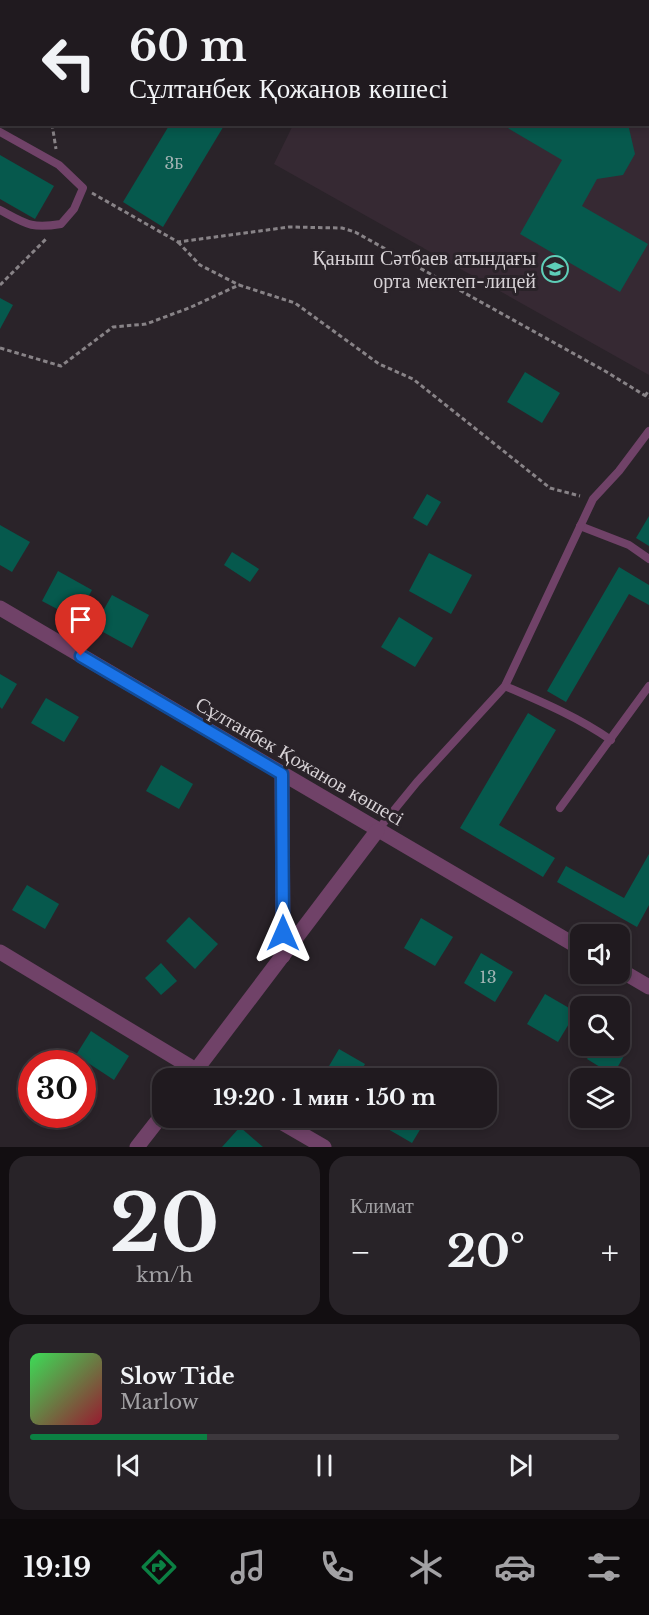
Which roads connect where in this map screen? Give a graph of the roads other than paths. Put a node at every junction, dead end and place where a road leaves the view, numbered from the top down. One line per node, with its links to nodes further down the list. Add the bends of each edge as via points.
1 (0, 132): 2 (lane, via 59,165 83,188 62,224 40,228)
2 (0, 210)
3 (649, 431): 4 (lane, via 593,499)
4 (580, 526): 5 (lane, via 629,545); 7 (lane)
5 (649, 559)
6 (0, 608): 10 (street, Сұлтанбек Қожанов көшесі)
7 (505, 686): 9 (lane, via 564,711); 12 (lane)
8 (649, 686): 9 (lane)
9 (611, 740): 11 (lane)
10 (282, 774): 12 (street, Сұлтанбек Қожанов көшесі); 15 (street)
11 (560, 808)
12 (377, 831): 13 (street, Сұлтанбек Қожанов көшесі); 15 (street)
13 (570, 942)
14 (0, 952): 18 (street)
15 (283, 956): 19 (street)
16 (630, 976): 17 (street)
17 (649, 987)
18 (185, 1068)
19 (204, 1068)
20 (152, 1127): 22 (street)
21 (291, 1128): 23 (street)
22 (137, 1147)
23 (324, 1147)

